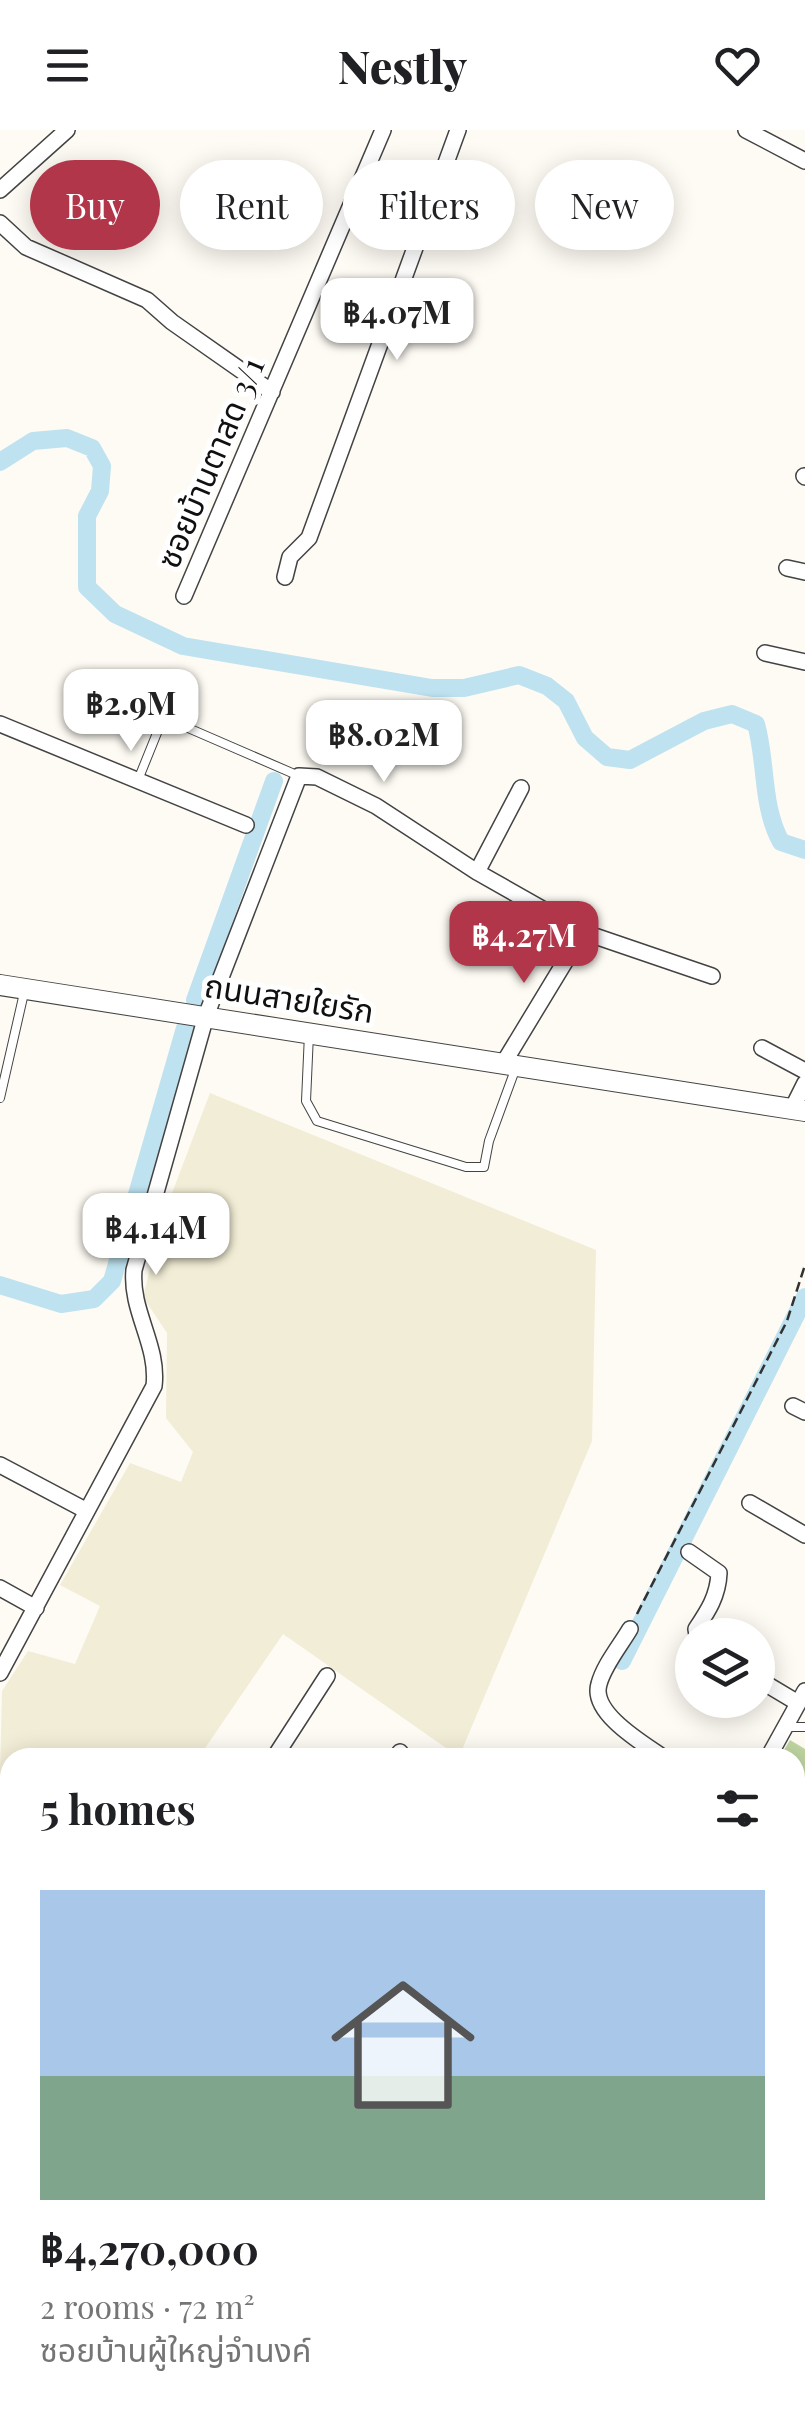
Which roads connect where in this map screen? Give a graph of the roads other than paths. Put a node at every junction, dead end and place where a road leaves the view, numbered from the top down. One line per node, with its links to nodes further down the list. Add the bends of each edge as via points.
1 (67, 130): 6 (street)
2 (382, 130): 8 (street, ซอยบ้านตาสด 3/1)
3 (458, 130): 11 (street, via 309,538 290,557)
4 (746, 130): 5 (street)
5 (803, 155)
6 (0, 190)
7 (0, 224): 8 (street, via 26,246 147,300)
8 (272, 392): 12 (street, ซอยบ้านตาสด 3/1)
9 (787, 568): 10 (street)
10 (805, 572)
11 (284, 577)
12 (184, 596)
13 (766, 653): 14 (street)
14 (805, 662)
15 (0, 724): 17 (street)
16 (299, 776): 17 (lane, via 172,721 159,728); 20 (street, via 317,777 376,806); 25 (street)
17 (138, 781): 19 (street)
18 (521, 788): 20 (street)
19 (246, 825)
20 (477, 872): 21 (street)
21 (584, 932): 22 (street); 28 (street)
22 (712, 976)
23 (0, 984): 24 (street, ถนนสายใยรัก)
24 (25, 988): 25 (street, ถนนสายใยรัก); 31 (lane)
25 (206, 1016): 26 (street, ถนนสายใยรัก); 35 (street, via 134,1270 134,1299 156,1368 154,1386)
26 (309, 1033): 28 (street, ถนนสายใยรัก); 28 (lane, via 306,1101 317,1121 466,1167 484,1166)
27 (762, 1048): 29 (street)
28 (510, 1064): 32 (street, ถนนสายใยรัก)
29 (805, 1071)
30 (805, 1083): 32 (street)
31 (0, 1098)
32 (799, 1111)
33 (0, 1466): 35 (street)
34 (750, 1504): 36 (street)
35 (87, 1511): 39 (street)
36 (805, 1535)
37 (690, 1552): 40 (street, via 719,1573)
38 (0, 1588): 39 (street)
39 (36, 1608): 42 (street)
40 (703, 1618)
41 (630, 1629): 49 (street, via 597,1696)
42 (0, 1673)
43 (327, 1676): 48 (street)
44 (775, 1685): 45 (street)
45 (802, 1697): 47 (street)
46 (805, 1727): 47 (lane)
47 (785, 1728): 50 (street)
48 (280, 1748)
49 (649, 1748)
50 (774, 1748)

